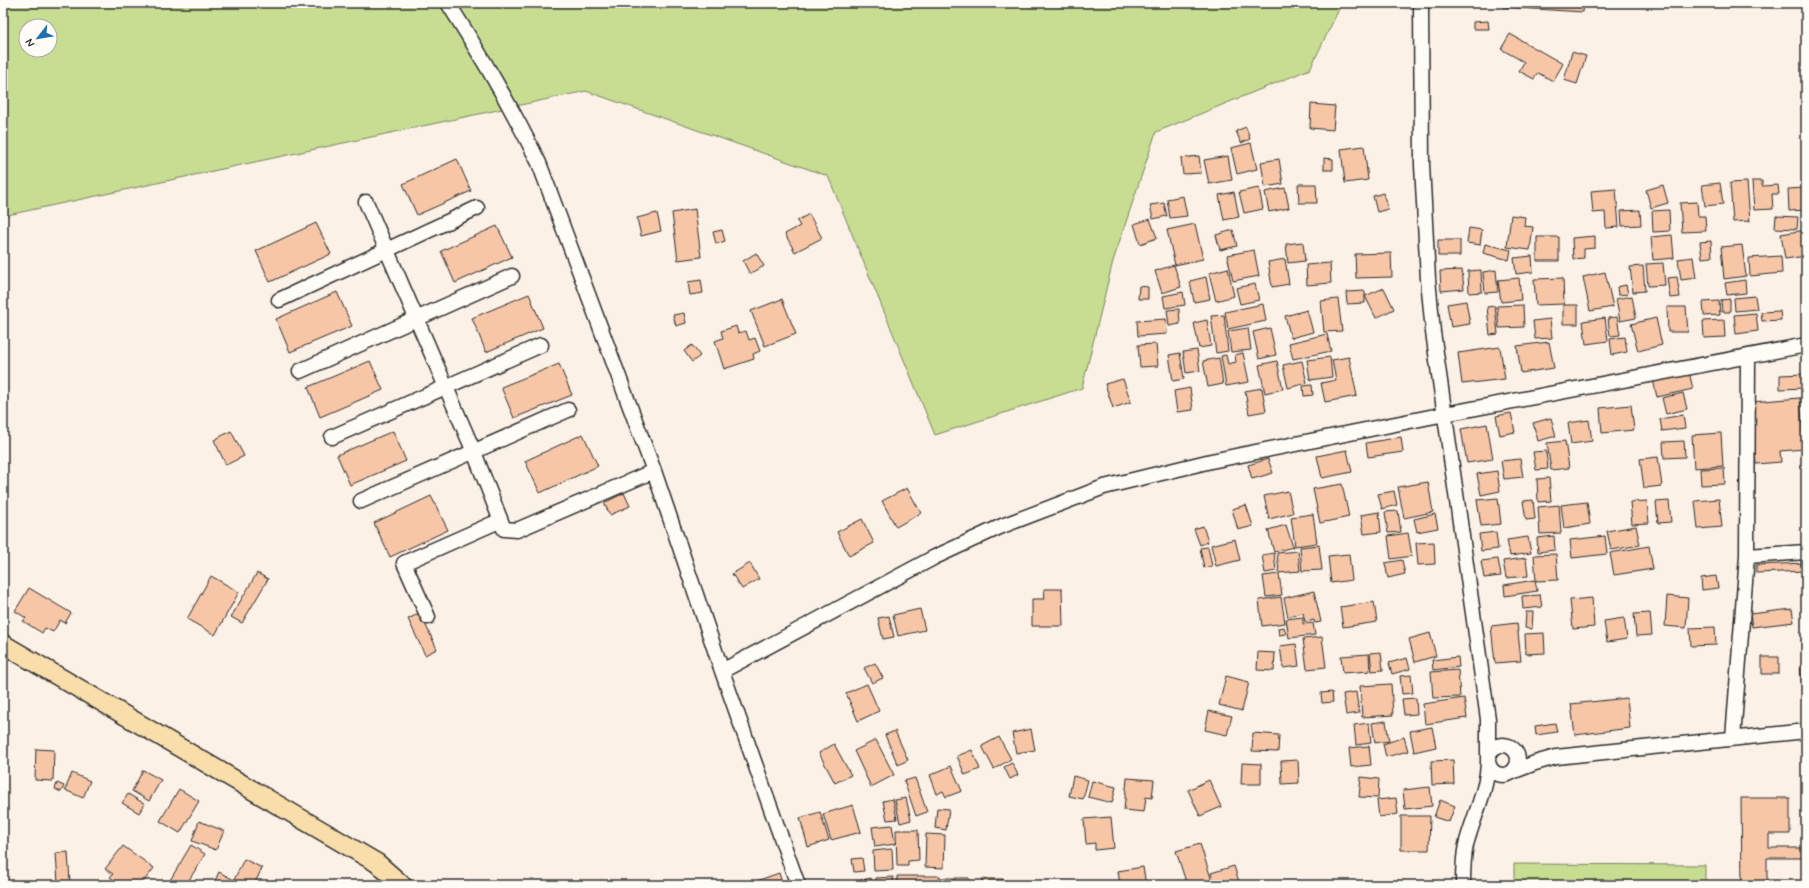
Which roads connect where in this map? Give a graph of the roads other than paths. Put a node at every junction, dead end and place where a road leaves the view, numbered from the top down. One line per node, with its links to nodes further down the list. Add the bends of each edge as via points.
1 (448, 3): 18 (street, via 516,116 539,163)
2 (1421, 3): 15 (street, via 1422,165 1428,279)
3 (366, 202): 5 (street)
4 (477, 208): 5 (street)
5 (388, 251): 7 (street); 8 (street)
6 (512, 276): 8 (street)
7 (279, 300)
8 (417, 319): 12 (street); 13 (street)
9 (541, 345): 13 (street)
10 (1806, 345): 11 (street)
11 (1748, 356): 15 (street); 22 (street)
12 (300, 371)
13 (445, 388): 16 (street); 17 (street)
14 (568, 410): 17 (street)
15 (1445, 414): 25 (street, via 1211,461 1104,487 1058,503 935,557); 26 (street)
16 (332, 437)
17 (474, 452): 19 (street); 20 (street)
18 (654, 471): 20 (street, via 517,530 504,529); 25 (street)
19 (361, 501)
20 (499, 521): 23 (street, via 404,563)
21 (1806, 552): 22 (street)
22 (1747, 556): 28 (street)
23 (428, 617)
24 (3, 644): 34 (main road, via 377,863)
25 (722, 671): 35 (street)
26 (1486, 704): 29 (street, via 1499,733); 31 (street)
27 (1806, 731): 28 (street)
28 (1733, 738): 30 (street)
29 (1513, 749): 30 (street, via 1527,754); 31 (street, via 1507,745 1497,746 1490,751); 32 (street, via 1518,760)
30 (1556, 757): 32 (street)
31 (1488, 760): 32 (street, via 1496,773); 33 (street, via 1485,786)
32 (1511, 773): 33 (street, via 1497,783)
33 (1477, 814): 36 (street, via 1466,845)
34 (402, 885)
35 (798, 885)
36 (1463, 885)

